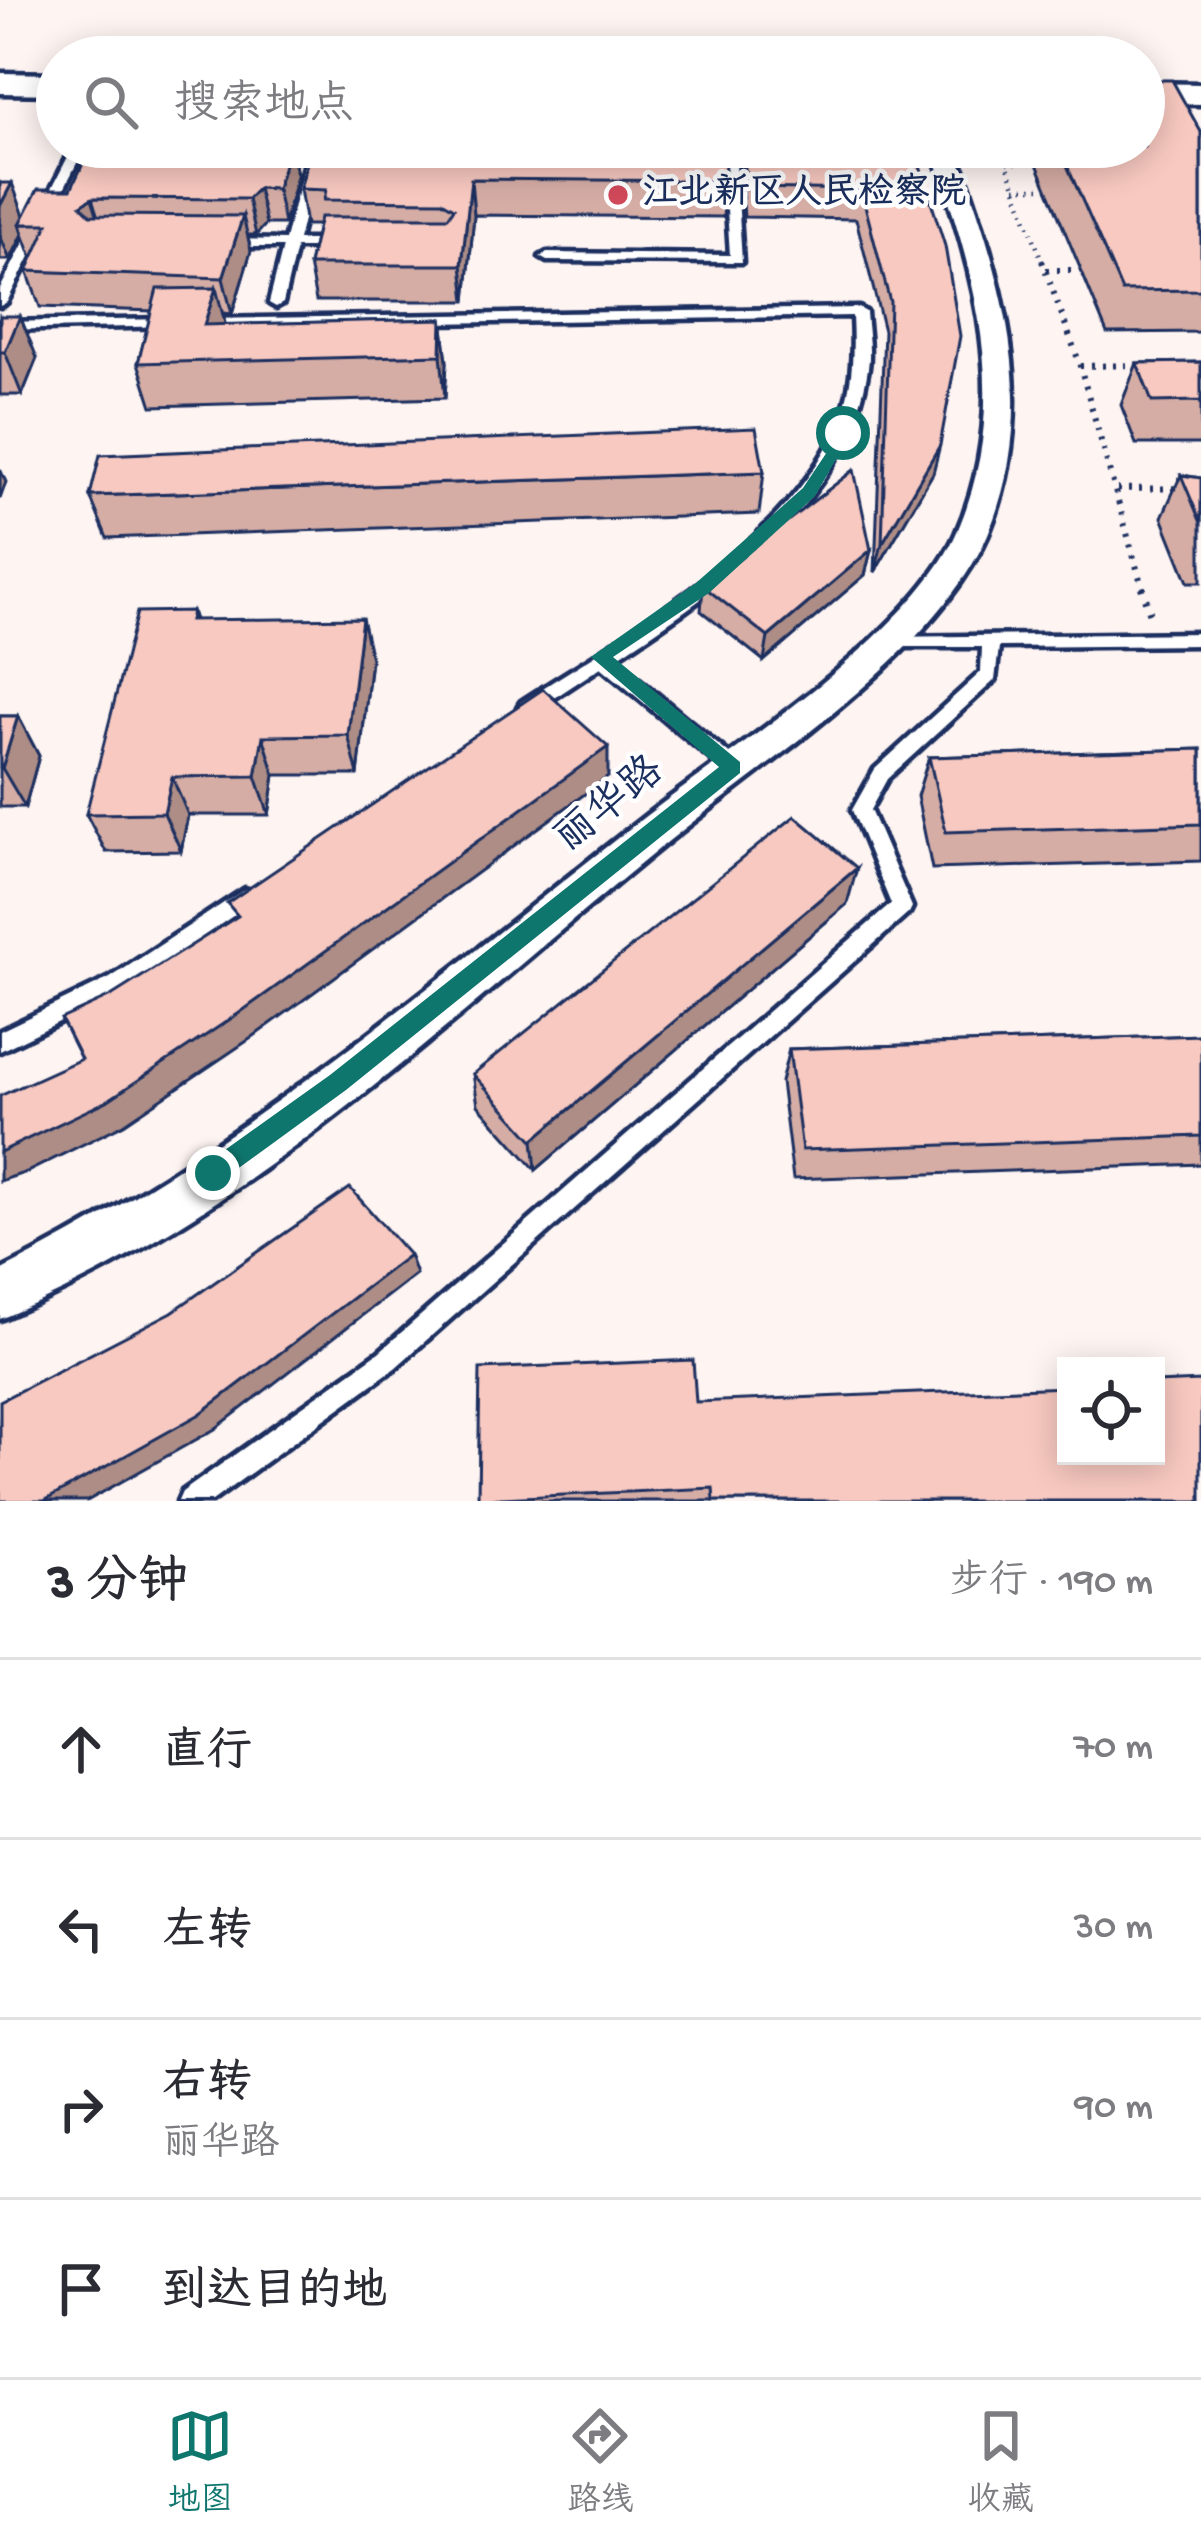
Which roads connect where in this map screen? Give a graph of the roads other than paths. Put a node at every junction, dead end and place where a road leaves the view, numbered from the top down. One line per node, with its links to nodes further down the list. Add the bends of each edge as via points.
1 (0, 83): 2 (street)
2 (36, 84)
3 (1165, 93): 4 (street)
4 (1201, 94)
5 (68, 168): 13 (lane)
6 (310, 168): 10 (lane)
7 (730, 168): 12 (lane, via 737,260)
8 (950, 168): 18 (street, 丽华路, via 1003,343 1001,425 986,497 957,564)
9 (220, 243): 10 (lane)
10 (291, 244): 11 (lane); 14 (lane)
11 (358, 244)
12 (547, 257)
13 (0, 302)
14 (276, 303)
15 (0, 326): 19 (lane, via 859,313 861,368 843,433 809,492 702,588)
16 (1201, 639): 17 (lane)
17 (992, 640): 18 (lane); 25 (lane, via 988,675 881,774 861,810 902,907 387,1360)
18 (884, 641): 21 (street, 丽华路)
19 (600, 657): 20 (lane); 21 (lane)
20 (505, 722)
21 (733, 767): 24 (street, 丽华路, via 302,1108 154,1210)
22 (257, 889): 23 (lane, via 117,984)
23 (0, 1041)
24 (0, 1296)
25 (190, 1501)

